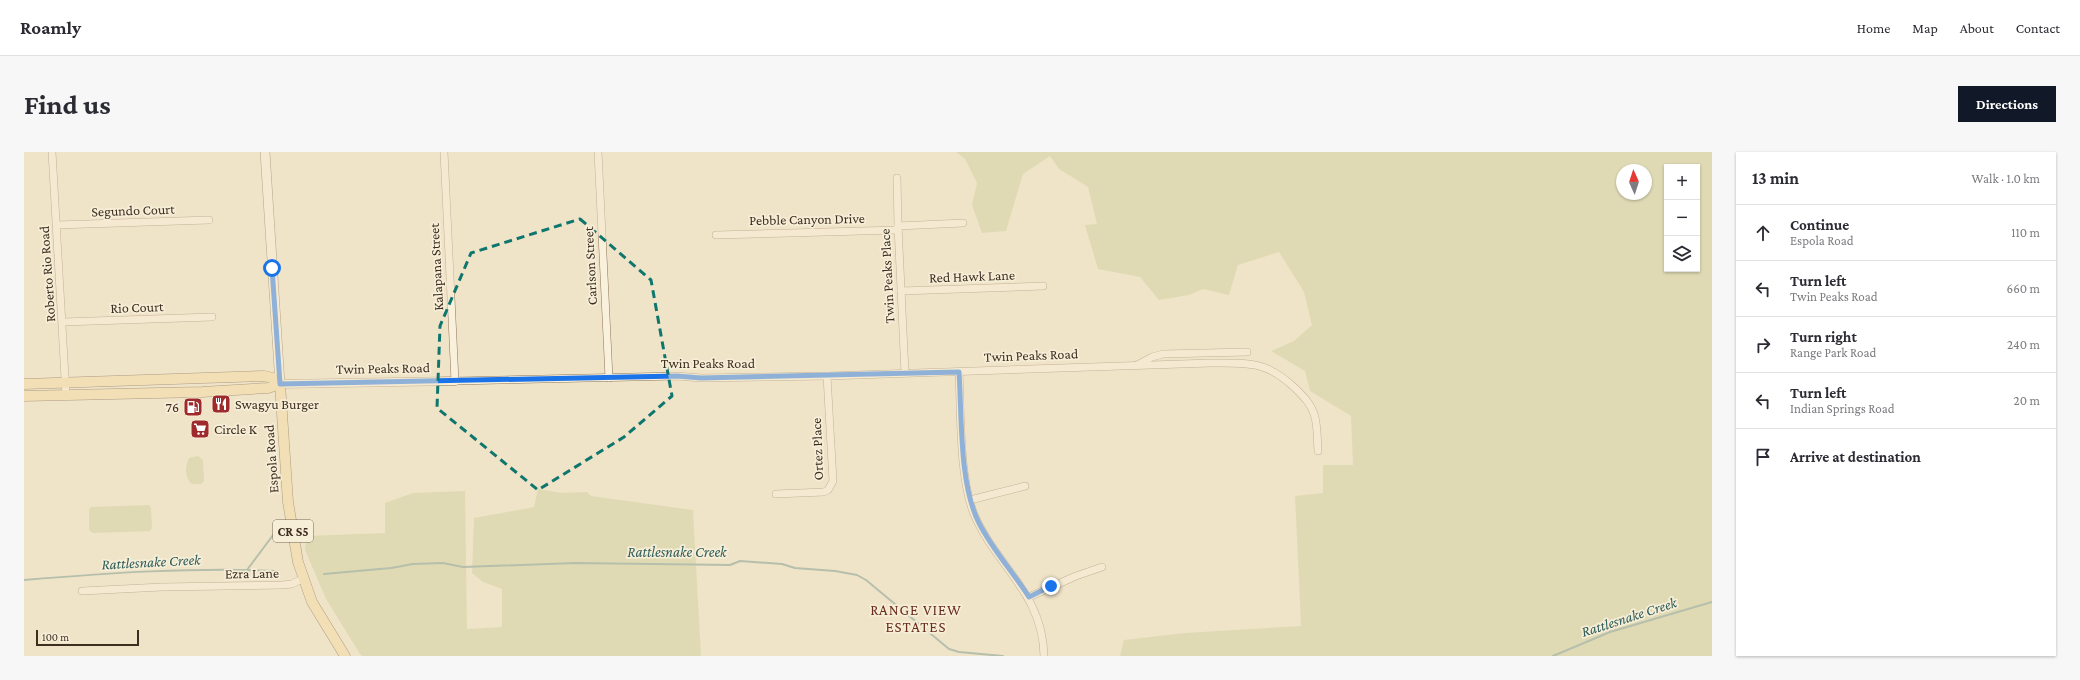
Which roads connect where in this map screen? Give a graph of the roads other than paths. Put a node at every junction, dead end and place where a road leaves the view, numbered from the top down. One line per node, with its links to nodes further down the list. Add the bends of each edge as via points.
1 (52, 152): 8 (street, Roberto Rio Road)
2 (265, 152): 24 (main road, Espola Road / CR S5)
3 (444, 152): 21 (street, Kalapana Street)
4 (598, 152): 20 (street, Carlson Street)
5 (897, 178): 9 (street, Twin Peaks Place)
6 (209, 220): 8 (street, Segundo Court)
7 (964, 223): 9 (street, Pebble Canyon Drive)
8 (57, 225): 14 (street, Roberto Rio Road)
9 (898, 228): 10 (street, Pebble Canyon Drive); 12 (street, Twin Peaks Place)
10 (716, 235)
11 (1043, 286): 12 (street, Red Hawk Lane)
12 (901, 291): 18 (street, Twin Peaks Place)
13 (212, 317): 14 (street, Rio Court)
14 (63, 322): 22 (street, Roberto Rio Road)
15 (1247, 352): 16 (street, Twin Peaks Road, via 1163,354)
16 (1135, 366): 17 (street, Twin Peaks Road); 27 (street, Twin Peaks Road, via 1223,363 1269,368 1291,384 1312,407)
17 (959, 372): 18 (street, Twin Peaks Road); 30 (street, via 966,478)
18 (905, 373): 19 (street, Twin Peaks Road)
19 (826, 376): 20 (street, Twin Peaks Road); 29 (street, Ortez Place, via 832,486 824,492)
20 (608, 378): 21 (street, Twin Peaks Road)
21 (455, 381): 24 (street, Twin Peaks Road)
22 (66, 382): 23 (main road, Twin Peaks Road); 24 (main road, Twin Peaks Road, via 264,376 273,378); 26 (street, Roberto Rio Road)
23 (24, 384)
24 (280, 384): 26 (main road, Twin Peaks Road, via 268,388 202,392); 32 (main road, Espola Road / CR S5, via 288,502)
25 (24, 396): 26 (main road, Twin Peaks Road)
26 (66, 396)
27 (1318, 451)
28 (1024, 486): 30 (street)
29 (776, 494)
30 (970, 500): 34 (street, via 979,524)
31 (1102, 568): 34 (street)
32 (302, 579): 33 (street, Ezra Lane, via 282,585); 35 (main road, Espola Road / CR S5, via 316,612)
33 (82, 591)
34 (1029, 597): 36 (street, via 1040,628)
35 (345, 656)
36 (1044, 656)

